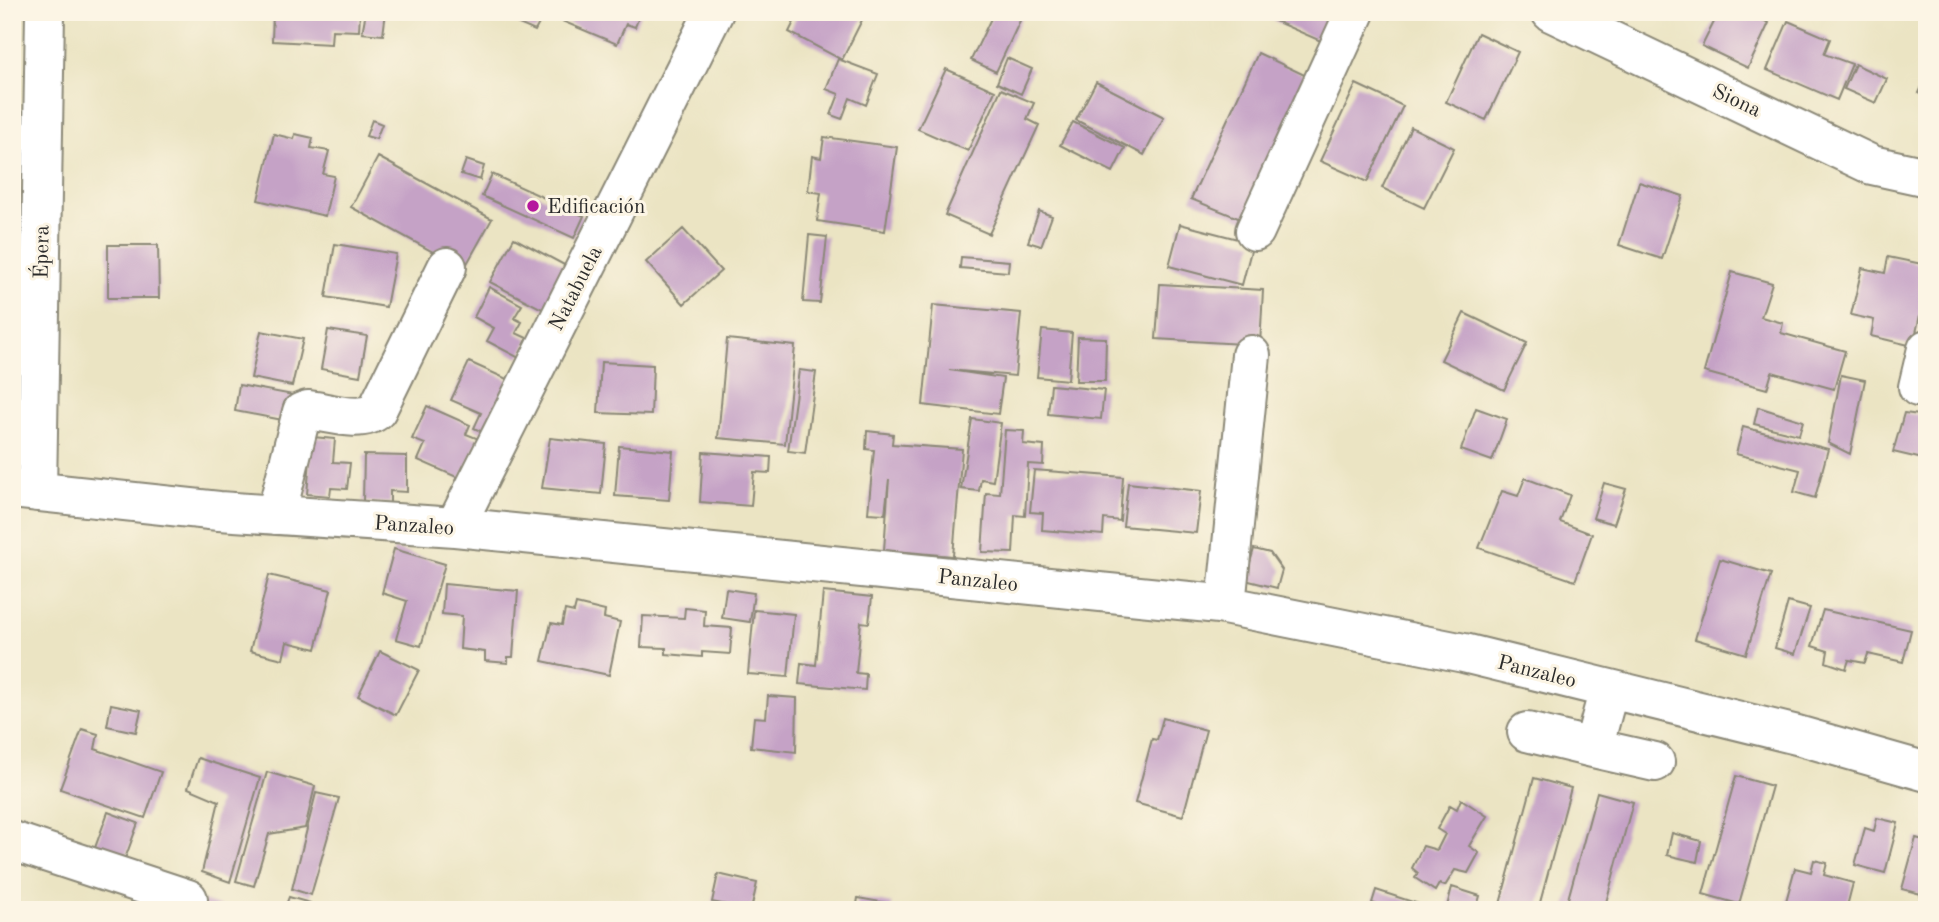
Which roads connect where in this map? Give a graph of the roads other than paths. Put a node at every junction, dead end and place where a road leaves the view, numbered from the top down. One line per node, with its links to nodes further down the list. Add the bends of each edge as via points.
1 (45, 12): 11 (street, Épera)
2 (714, 12): 13 (street, Natabuela)
3 (1355, 12): 6 (street)
4 (1551, 12): 5 (street, Siona, via 1872,164)
5 (1927, 177)
6 (1255, 231)
7 (447, 267): 12 (street, via 371,416 302,412)
8 (1927, 349): 10 (street)
9 (1251, 355): 14 (street)
10 (1918, 387)
11 (25, 491): 12 (street, Panzaleo)
12 (276, 515): 13 (street, Panzaleo)
13 (456, 527): 14 (street, Panzaleo)
14 (1226, 605): 15 (street, Panzaleo, via 1464,653)
15 (1609, 689): 17 (street); 19 (street, Panzaleo, via 1797,734)
16 (1527, 732): 17 (street)
17 (1593, 748): 18 (street)
18 (1655, 762)
19 (1927, 772)
20 (12, 841): 21 (street)
21 (188, 899)

